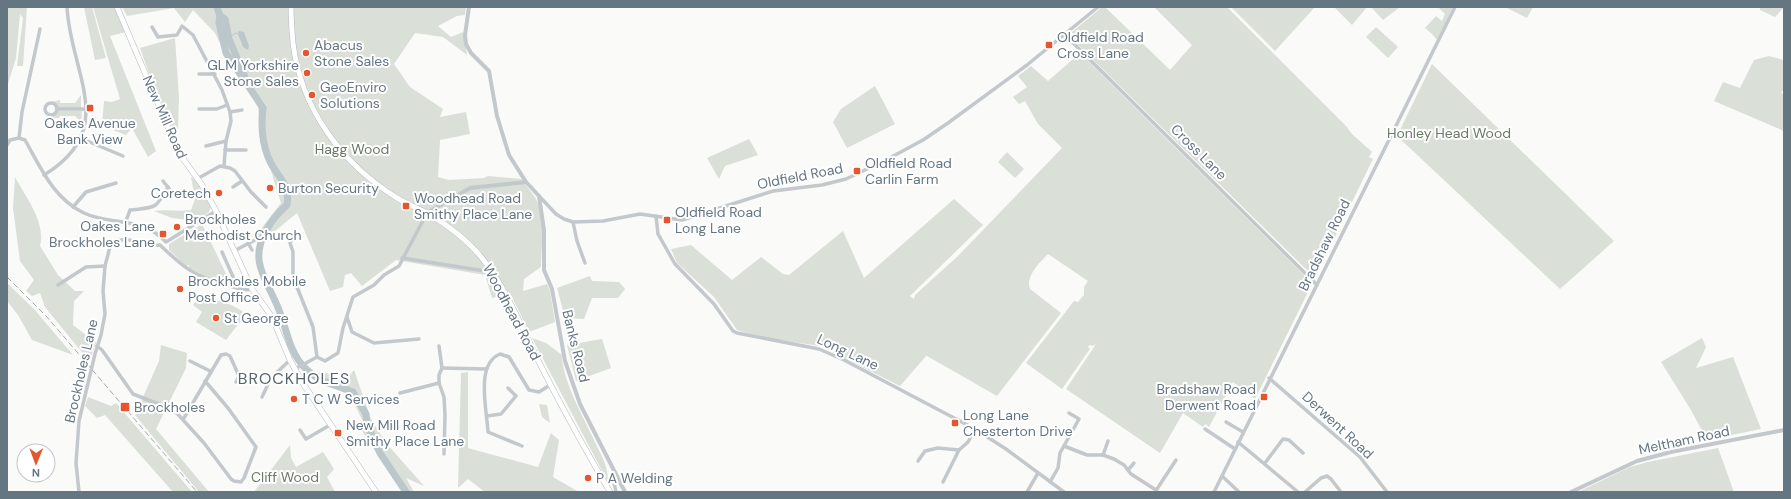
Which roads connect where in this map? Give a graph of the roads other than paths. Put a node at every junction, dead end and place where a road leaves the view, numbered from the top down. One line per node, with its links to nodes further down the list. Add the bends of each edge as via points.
1 (66, 7): 14 (street, via 67,26 84,89)
2 (117, 7): 28 (main road, New Mill Road, via 179,153)
3 (291, 7): 40 (main road, Woodhead Road, via 293,44 297,62 322,125 347,159 369,179 398,199)
4 (469, 7): 31 (street, via 466,44 488,71 496,116 505,146)
5 (1098, 7): 9 (street, Oldfield Road)
6 (1455, 7): 57 (street, Bradshaw Road)
7 (152, 27): 11 (street, via 158,37 177,35 182,26 188,30)
8 (40, 29): 18 (street)
9 (1065, 35): 41 (street, Oldfield Road, via 985,98 923,140 857,175 831,184 773,191 682,220); 57 (street, Cross Lane)
10 (198, 74): 11 (street)
11 (215, 74): 12 (street)
12 (227, 106): 15 (street); 17 (street)
13 (57, 109): 14 (street)
14 (86, 109): 19 (street)
15 (199, 109)
16 (242, 110): 17 (street)
17 (230, 112): 20 (street, via 231,121)
18 (19, 138): 21 (street, via 9,139); 27 (street, via 24,140)
19 (80, 138): 25 (street); 27 (street, via 73,152)
20 (226, 141): 22 (street); 23 (street)
21 (7, 145)
22 (206, 146)
23 (225, 150): 24 (street); 26 (street)
24 (246, 150)
25 (123, 156)
26 (224, 166): 28 (street, via 215,168); 29 (street, via 235,171)
27 (44, 175): 37 (street)
28 (197, 179): 39 (main road, New Mill Road)
29 (242, 181): 34 (street); 38 (street)
30 (162, 182): 33 (street)
31 (526, 182): 36 (street); 40 (street, via 470,188)
32 (116, 183): 37 (street, via 86,192)
33 (168, 187): 35 (street); 42 (street, via 157,205 130,210)
34 (233, 187)
35 (174, 194)
36 (539, 196): 43 (street, Oldfield Road, via 556,214); 104 (street, Banks Road, via 544,230 544,270 552,290 565,361 580,404)
37 (73, 207): 42 (street, via 94,217)
38 (266, 207)
39 (216, 211): 46 (street); 50 (main road, New Mill Road)
40 (427, 214): 52 (street); 75 (main road, Woodhead Road, via 472,245 489,267 506,295)
41 (656, 216): 43 (street, Oldfield Road, via 640,214 603,221); 84 (street, Long Lane, via 658,234 674,264 714,304 737,334 819,349)
42 (126, 221): 46 (street, via 151,231)
43 (573, 222): 53 (street)
44 (294, 236): 64 (street, via 288,243 293,252 293,278 313,327)
45 (255, 240): 47 (street)
46 (166, 242): 48 (street)
47 (248, 244): 49 (street); 50 (street)
48 (160, 245): 54 (street, Brockholes Lane, via 128,239 115,241 110,246); 58 (street, via 195,275)
49 (252, 250)
50 (234, 251): 59 (main road, New Mill Road)
51 (222, 252): 58 (street)
52 (402, 258): 55 (street); 60 (street, via 399,266 374,285 353,296)
53 (585, 263)
54 (105, 266): 56 (street, via 86,267); 62 (street, Brockholes Lane, via 105,314)
55 (485, 271)
56 (58, 285)
57 (1317, 285): 71 (street, Bradshaw Road)
58 (238, 288): 59 (street)
59 (252, 289): 66 (main road, New Mill Road, via 272,317)
60 (346, 317): 61 (street, via 352,332 374,343); 64 (street, via 338,353 325,361)
61 (419, 339)
62 (97, 346): 81 (street, via 133,394 174,410); 109 (street, Brockholes Lane, via 78,421 76,463)
63 (439, 346): 68 (street)
64 (317, 357): 67 (street)
65 (190, 360): 70 (street)
66 (290, 360): 67 (main road, New Mill Road); 78 (street, via 271,378)
67 (297, 368): 83 (main road, New Mill Road)
68 (442, 368): 69 (street); 74 (street)
69 (486, 369): 75 (street, via 493,357 500,354 509,357 530,390 539,392); 80 (street, via 485,406)
70 (210, 371): 72 (street); 73 (street, via 221,355 226,354 230,356 238,373)
71 (1269, 378): 88 (street, Bradshaw Road); 121 (street, Derwent Road, via 1360,456)
72 (205, 381): 81 (street); 81 (street, via 256,447 241,482 231,479)
73 (236, 382)
74 (439, 384): 77 (street); 96 (street, via 444,397 446,415)
75 (550, 385): 111 (main road, Woodhead Road)
76 (508, 388): 80 (street, via 516,396 501,414)
77 (400, 393)
78 (262, 397)
79 (1069, 413): 92 (street, via 1079,419)
80 (488, 416): 91 (street, via 488,432)
81 (184, 418)
82 (1226, 422): 88 (street)
83 (330, 425): 86 (street, via 306,439); 110 (main road, New Mill Road)
84 (975, 429): 94 (street, via 968,442); 103 (street, Long Lane)
85 (1205, 429): 93 (street)
86 (300, 430)
87 (1784, 430): 122 (street, Meltham Road, via 1637,460)
88 (1243, 432): 90 (street, Bradshaw Road)
89 (1108, 441): 97 (street)
90 (1238, 442): 93 (street, Bradshaw Road); 101 (street)
91 (522, 446)
92 (1064, 446): 97 (street, via 1087,455); 107 (street, via 1060,453 1058,468)
93 (1235, 449): 105 (street, Bradshaw Road)
94 (959, 450): 99 (street, via 938,448 925,451); 106 (street)
95 (1303, 452): 101 (street, via 1289,440 1283,439)
96 (444, 454)
97 (1103, 455): 102 (street, via 1124,465)
98 (1176, 460): 108 (street)
99 (918, 461)
100 (1134, 463): 102 (street)
101 (1265, 463): 118 (street)
102 (1128, 470): 108 (street)
103 (1038, 473): 107 (street, Long Lane); 114 (street)
104 (614, 474): 112 (street); 113 (street, Banks Road)
105 (1222, 476): 116 (street, Bradshaw Road); 117 (street)
106 (943, 482)
107 (1050, 482): 115 (street, Long Lane)
108 (1156, 491)
109 (79, 492)
110 (376, 492)
111 (610, 492)
112 (616, 492)
113 (625, 492)
114 (1027, 492)
115 (1064, 492)
116 (1214, 492)
117 (1239, 492)
118 (1298, 492)
119 (1305, 492): 120 (street, via 1327,476)
120 (1341, 492)
121 (1387, 492)
122 (1571, 492)

